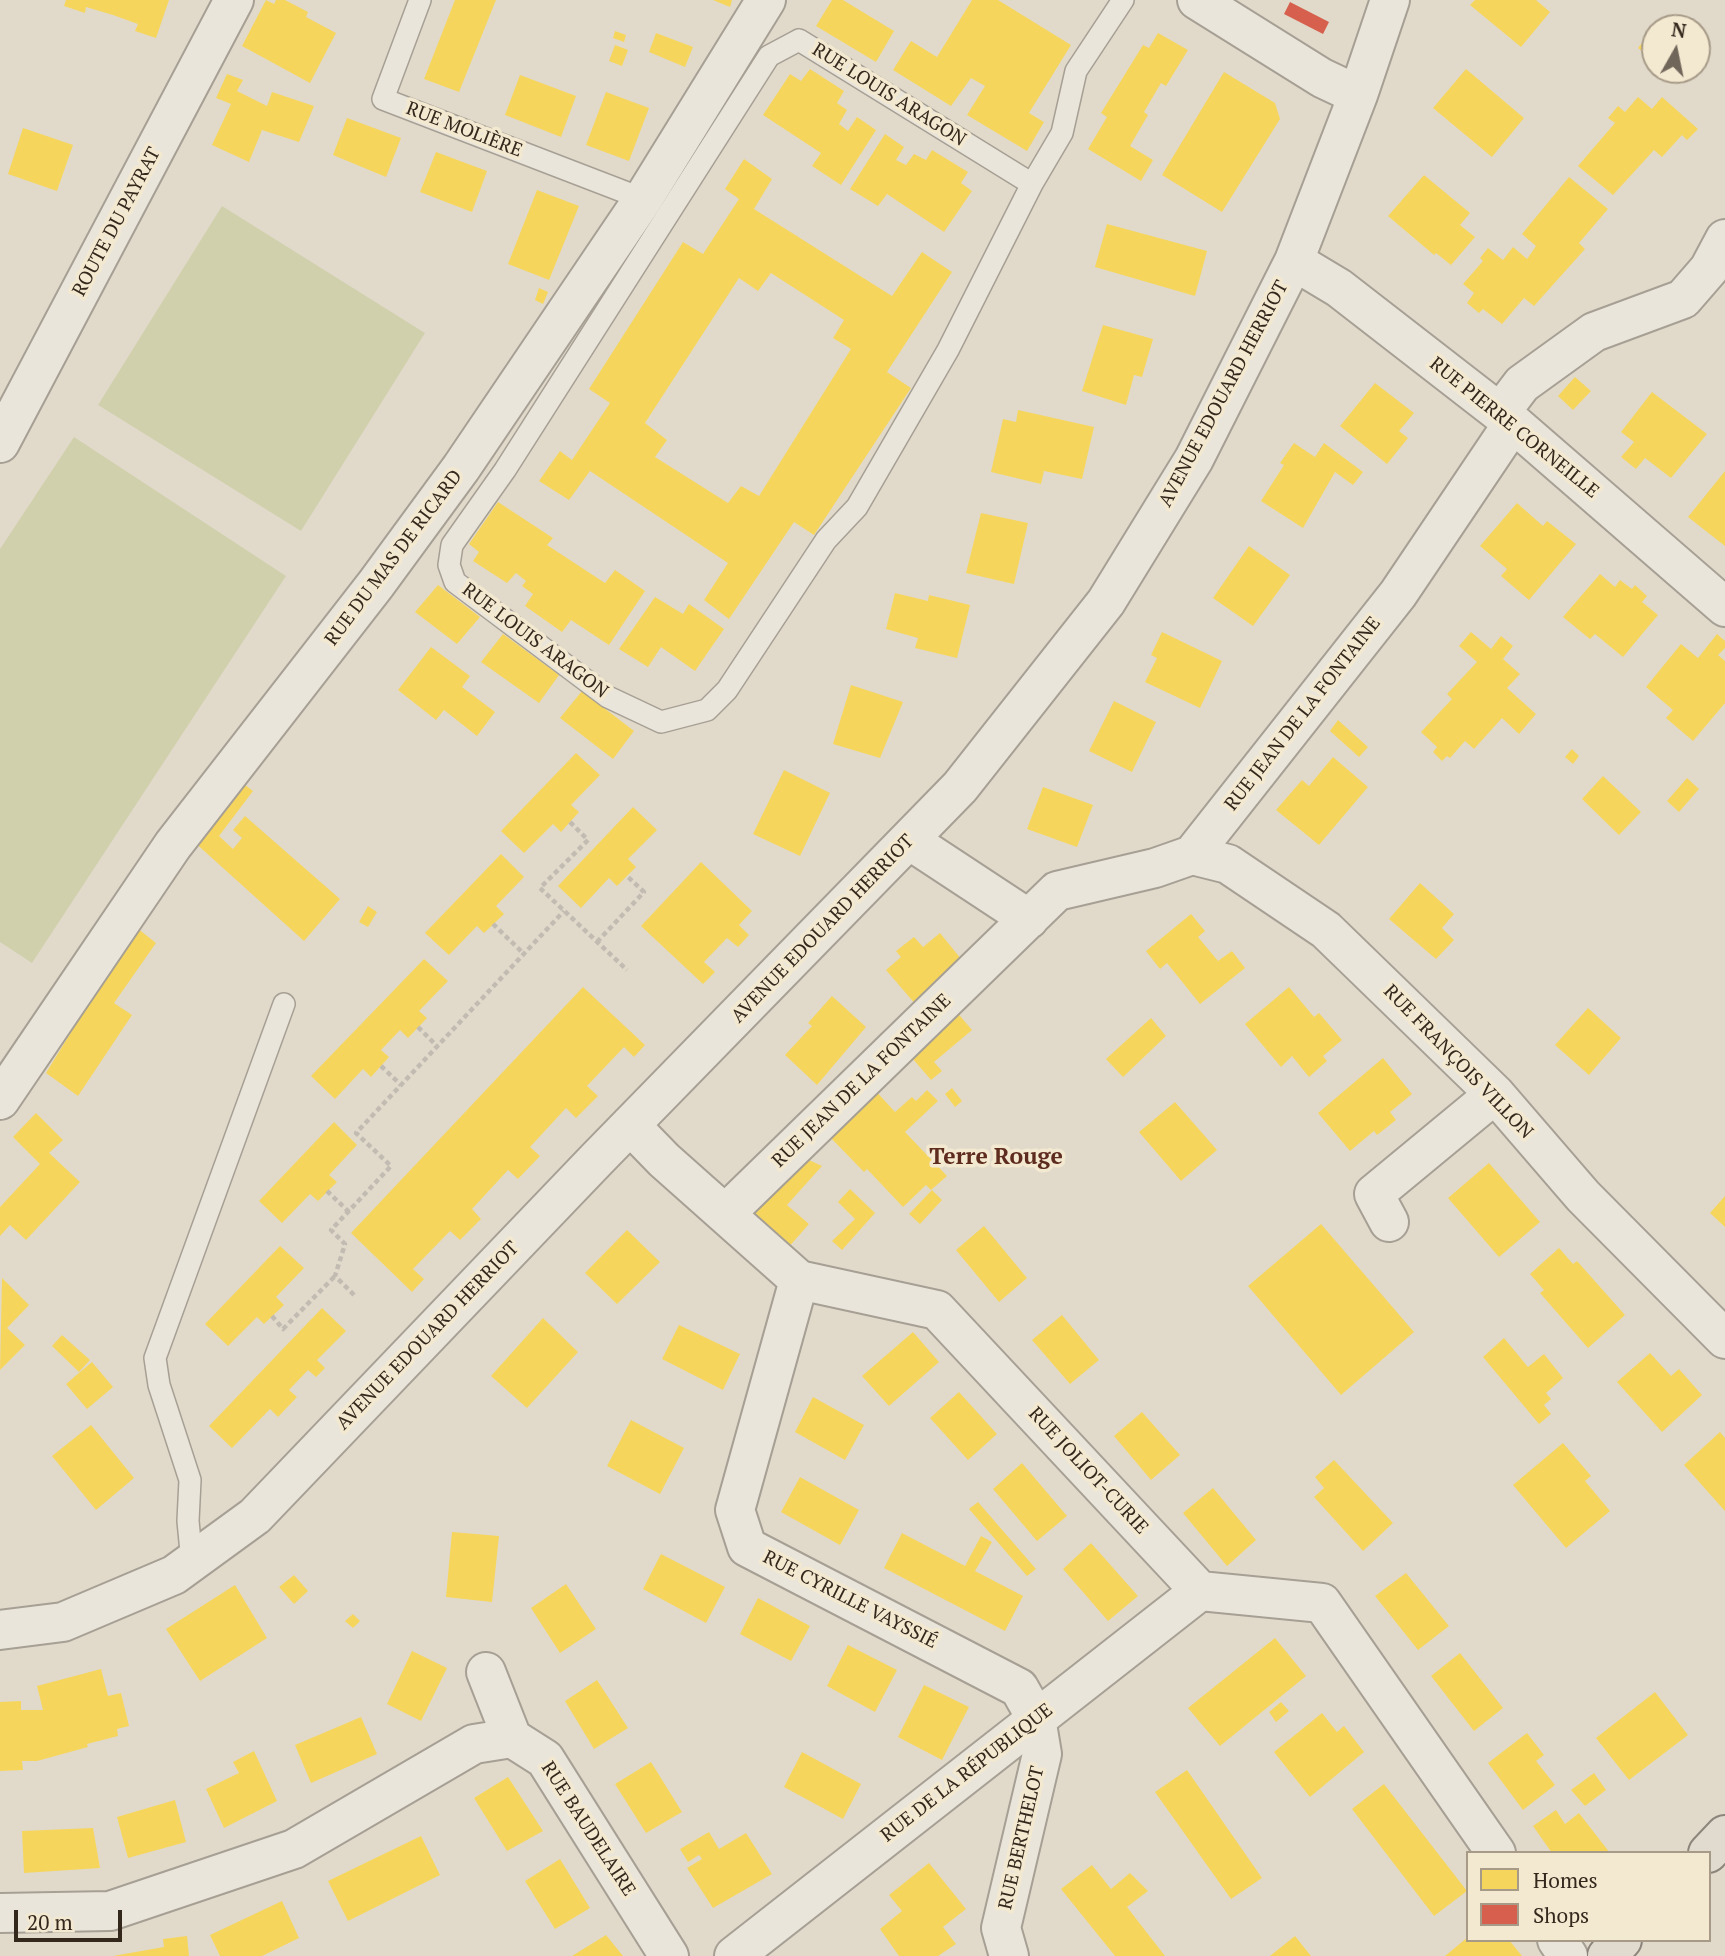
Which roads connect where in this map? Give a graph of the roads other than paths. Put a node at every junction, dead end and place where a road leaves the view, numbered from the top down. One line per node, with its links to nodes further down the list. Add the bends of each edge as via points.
1 (234, 0): 13 (street, ROUTE DU PAYRAT)
2 (421, 0): 9 (lane, RUE MOLIÈRE, via 383,99)
3 (766, 0): 9 (street, RUE DU MAS DE RICARD)
4 (1123, 0): 8 (lane, RUE LOUIS ARAGON, via 1076,71 1062,133)
5 (1197, 0): 7 (street, via 1322,78)
6 (1387, 1): 7 (street, AVENUE EDOUARD HERRIOT)
7 (1359, 94): 11 (street, AVENUE EDOUARD HERRIOT)
8 (1032, 184): 8 (lane, RUE LOUIS ARAGON, via 799,40 768,56 505,470 452,545 449,565 455,582 608,696 661,722 706,710 727,690 826,540 857,506 948,350)
9 (643, 199): 20 (street, RUE DU MAS DE RICARD, via 461,468 173,845)
10 (1725, 239): 12 (street, RUE JEAN DE LA FONTAINE, via 1709,269 1683,299 1594,332 1522,384)
11 (1294, 261): 12 (street, RUE PIERRE CORNEILLE, via 1339,288); 15 (street, AVENUE EDOUARD HERRIOT, via 1194,459 1106,602 968,777)
12 (1507, 417): 14 (street, RUE PIERRE CORNEILLE); 16 (street, RUE JEAN DE LA FONTAINE, via 1398,594)
13 (0, 443)
14 (1725, 607)
15 (909, 840): 17 (street); 21 (street, AVENUE EDOUARD HERRIOT)
16 (1192, 855): 17 (street, RUE JEAN DE LA FONTAINE, via 1057,891); 19 (street, RUE FRANÇOIS VILLON, via 1228,864 1326,930)
17 (1028, 919): 22 (street, RUE JEAN DE LA FONTAINE)
18 (284, 1004): 26 (lane, via 155,1359 190,1480)
19 (1495, 1094): 23 (street, via 1374,1194); 25 (street, RUE FRANÇOIS VILLON, via 1583,1196)
20 (0, 1100)
21 (630, 1125): 22 (street); 26 (street, AVENUE EDOUARD HERRIOT, via 256,1516)
22 (726, 1213): 24 (street)
23 (1389, 1222)
24 (799, 1280): 27 (street, RUE JOLIOT-CURIE, via 937,1310); 30 (street, RUE CYRILLE VAYSSIÉ, via 735,1510 747,1547 1019,1688)
25 (1725, 1339)
26 (192, 1562): 28 (street, AVENUE EDOUARD HERRIOT, via 174,1575 62,1622)
27 (1200, 1591): 30 (street, RUE DE LA RÉPUBLIQUE); 33 (street, via 1322,1603)
28 (0, 1630)
29 (486, 1672): 31 (street)
30 (1036, 1718): 38 (street, RUE DE LA RÉPUBLIQUE); 39 (street, RUE BERTHELOT, via 1042,1754 1001,1928)
31 (512, 1738): 35 (street, via 474,1744 294,1849 110,1911); 37 (street, RUE BAUDELAIRE, via 545,1759)
32 (1725, 1835): 34 (main road)
33 (1495, 1851)
34 (1709, 1851)
35 (0, 1913)
36 (1620, 1942): 40 (main road)
37 (669, 1956)
38 (734, 1956)
39 (1009, 1956)
40 (1607, 1956)

